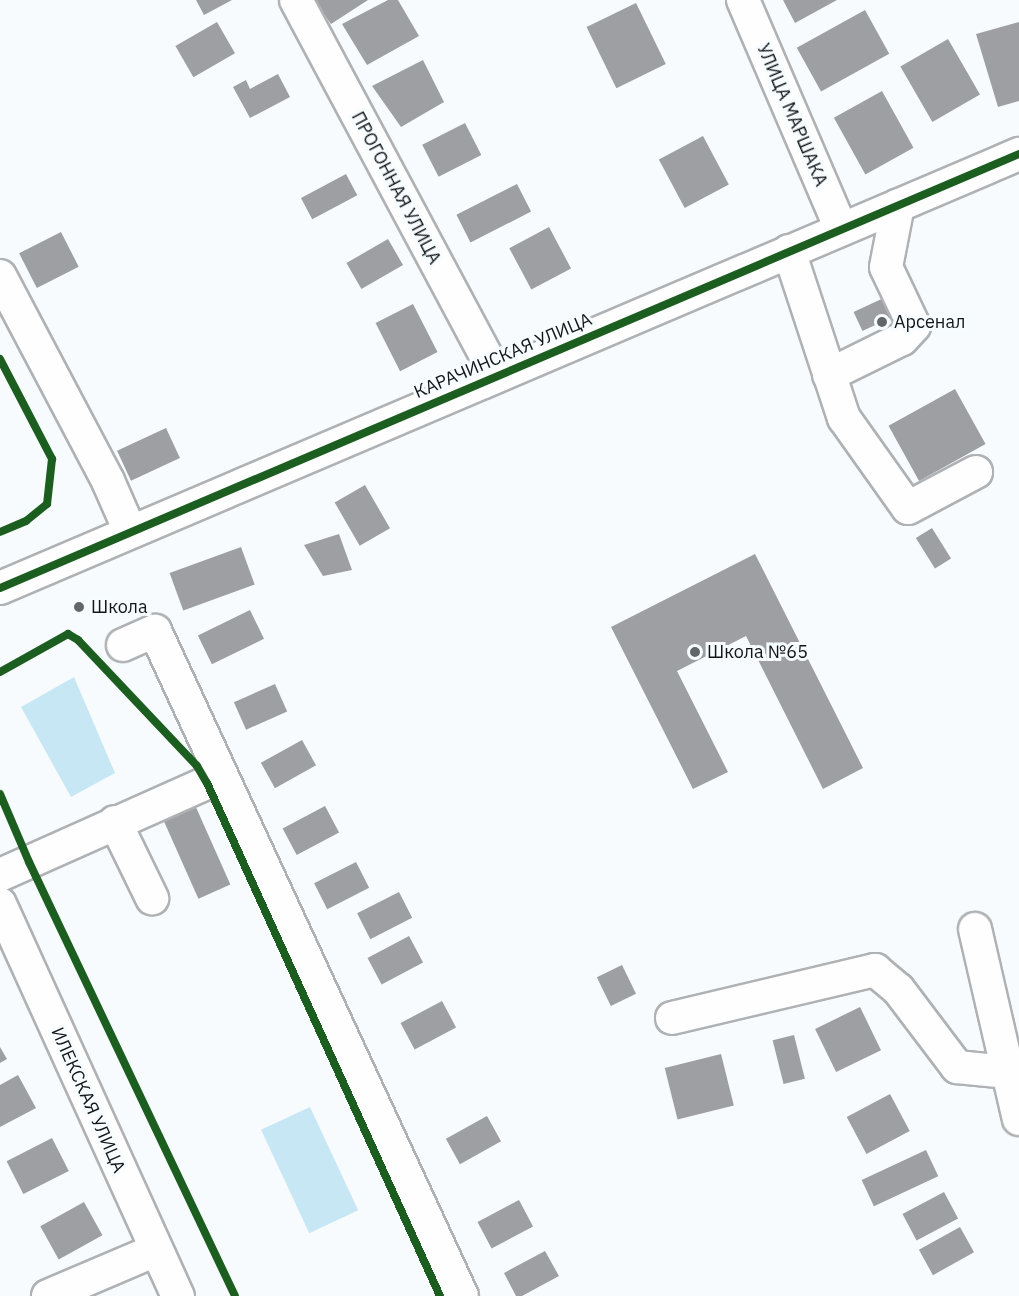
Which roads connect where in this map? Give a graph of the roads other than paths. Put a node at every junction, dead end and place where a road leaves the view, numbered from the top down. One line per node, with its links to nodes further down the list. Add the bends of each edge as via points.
1 (296, 0): 8 (street, ПРОГОННАЯ УЛИЦА)
2 (743, 0): 5 (street, УЛИЦА МАРШАКА)
3 (1019, 154): 4 (street, КАРАЧИНСКАЯ УЛИЦА)
4 (898, 205): 5 (street, КАРАЧИНСКАЯ УЛИЦА); 9 (street, via 886,267 914,326 902,339)
5 (842, 229): 6 (street, КАРАЧИНСКАЯ УЛИЦА)
6 (789, 251): 8 (street, КАРАЧИНСКАЯ УЛИЦА); 9 (street)
7 (0, 276): 11 (street, via 108,481)
8 (497, 375): 11 (street, КАРАЧИНСКАЯ УЛИЦА)
9 (829, 375): 10 (street, via 844,418 908,508)
10 (976, 472)
11 (130, 531): 12 (street, КАРАЧИНСКАЯ УЛИЦА)
12 (0, 588)
13 (123, 645): 14 (street, via 155,631)
14 (220, 777): 15 (street); 26 (street)
15 (115, 822): 16 (street); 17 (street)
16 (0, 875)
17 (152, 898)
18 (0, 904): 23 (street, ИЛЕКСКАЯ УЛИЦА)
19 (975, 929): 21 (street)
20 (672, 1018): 21 (street, via 875,970 898,989 957,1067)
21 (1012, 1070): 22 (street)
22 (1019, 1119)
23 (156, 1250): 24 (street); 25 (street, ИЛЕКСКАЯ УЛИЦА)
24 (48, 1296)
25 (178, 1296)
26 (462, 1296)

